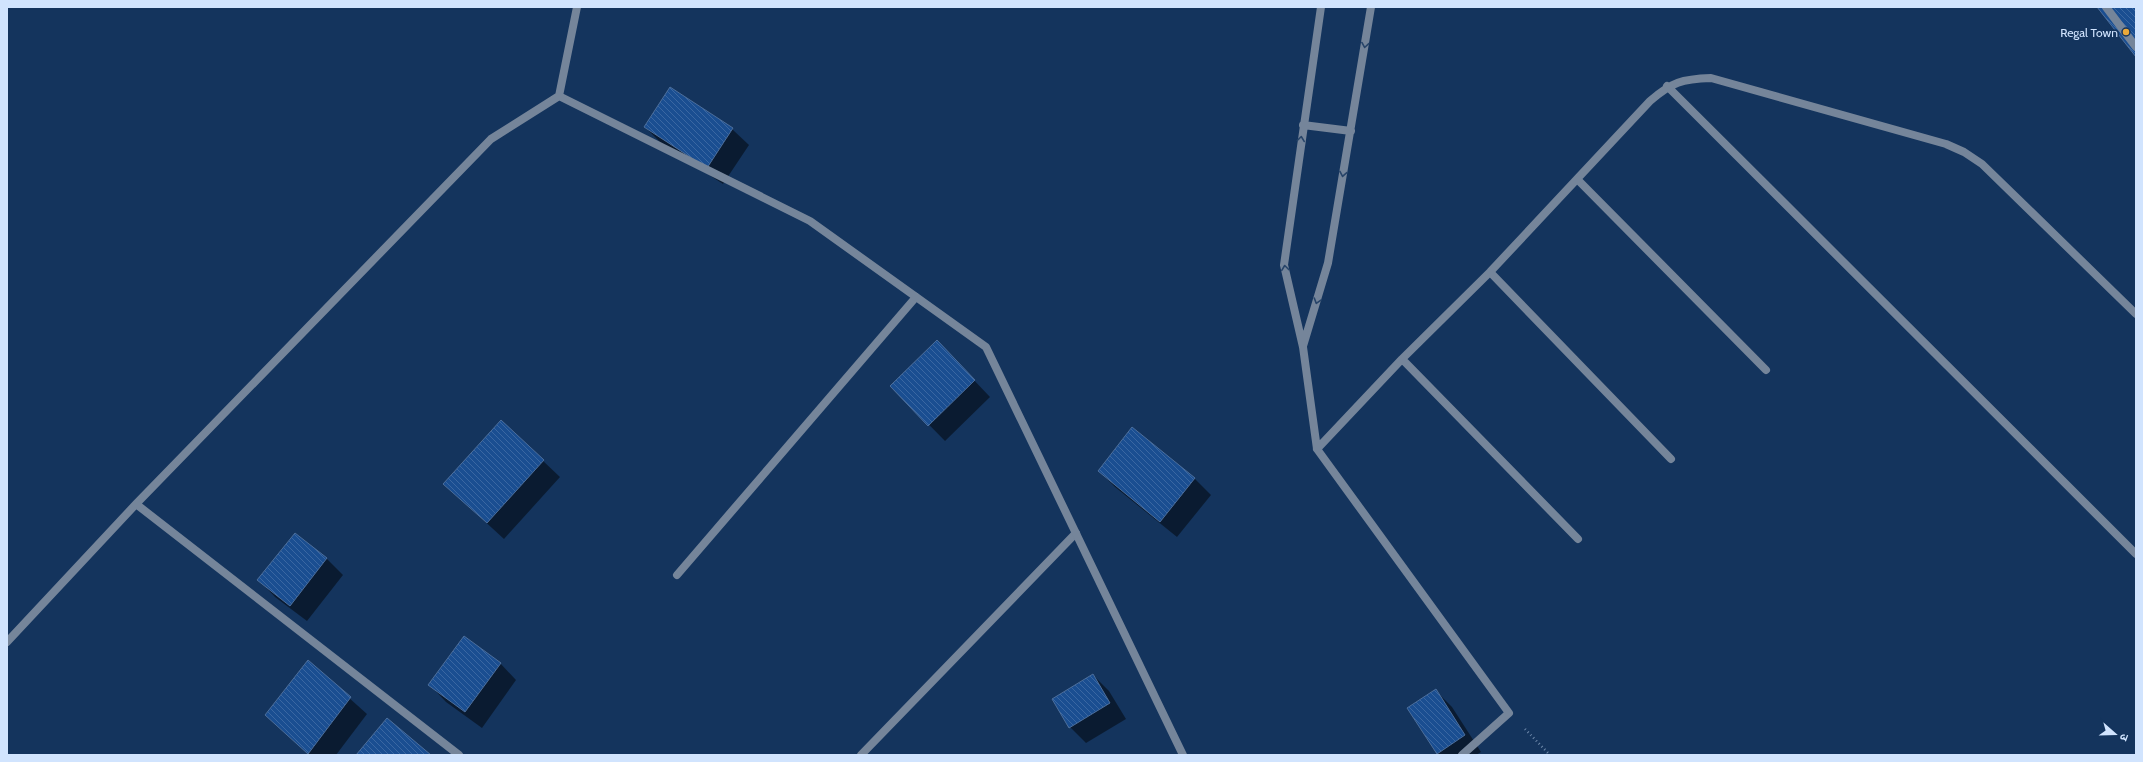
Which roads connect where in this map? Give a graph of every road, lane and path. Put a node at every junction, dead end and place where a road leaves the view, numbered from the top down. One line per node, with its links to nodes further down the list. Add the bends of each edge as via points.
1 (577, 7): 7 (street)
2 (1321, 7): 8 (street)
3 (1371, 7): 9 (street, one-way to 9)
4 (2106, 7): 5 (street)
5 (2136, 47)
6 (1667, 86): 10 (street); 13 (street, via 1689,78 1711,78 1939,142 1964,152 1982,164); 22 (street)
7 (559, 96): 12 (street, via 810,222); 19 (street, via 491,139)
8 (1303, 125): 9 (street); 14 (street, one-way to 8, via 1284,265)
9 (1351, 131): 14 (street, one-way to 14, via 1328,263)
10 (1577, 178): 11 (street); 16 (street)
11 (1490, 272): 15 (street); 18 (street)
12 (916, 297): 20 (street, via 986,346); 23 (street)
13 (2136, 314)
14 (1302, 347): 17 (street)
15 (1402, 359): 17 (street); 21 (street)
16 (1766, 370)
17 (1317, 449): 25 (street)
18 (1671, 459)
19 (136, 504): 24 (street); 26 (street)
20 (1076, 533): 27 (street); 28 (street)
21 (1578, 539)
22 (2136, 554)
23 (676, 575)
24 (7, 642)
25 (1509, 713): 29 (street); 30 (path)
26 (459, 755)
27 (861, 755)
28 (1183, 755)
29 (1462, 755)
30 (1550, 755)

